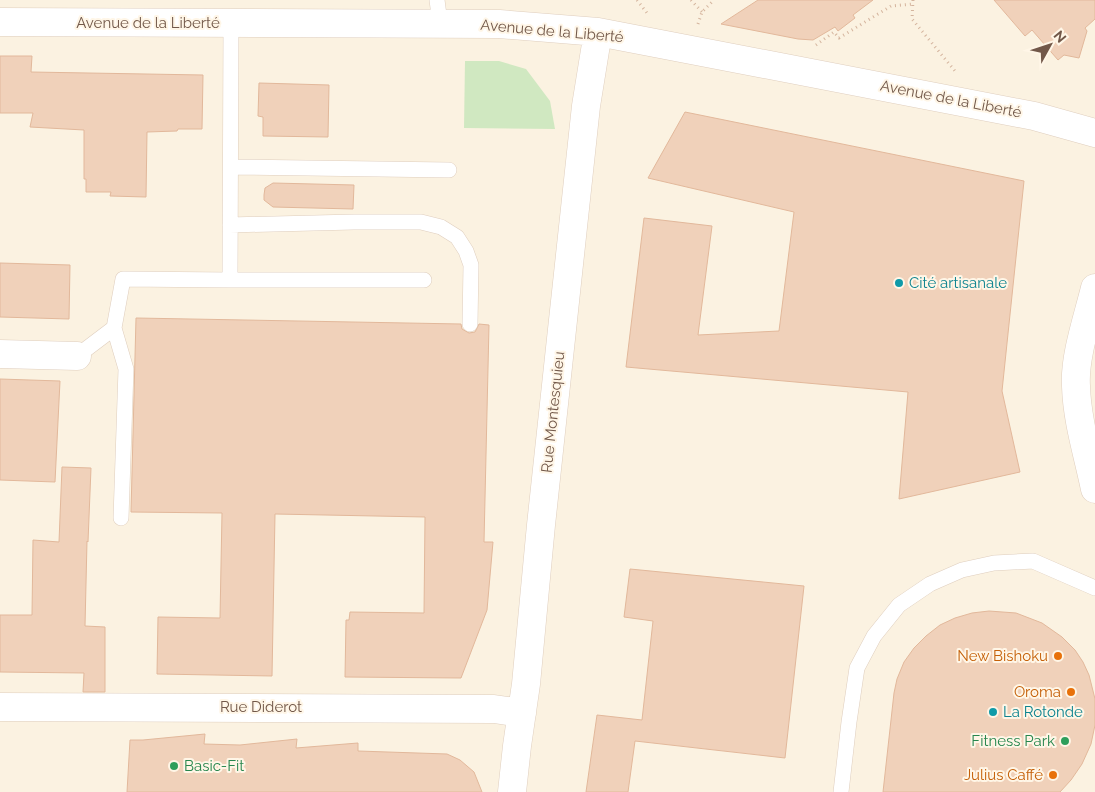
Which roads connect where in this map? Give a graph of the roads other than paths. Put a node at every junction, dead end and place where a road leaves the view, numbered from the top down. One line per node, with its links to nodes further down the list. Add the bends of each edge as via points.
1 (439, 12): 3 (street, Avenue de la Liberté); 4 (street, Avenue de la Liberté, via 499,24)
2 (0, 22): 3 (street, Avenue de la Liberté)
3 (231, 23): 6 (lane)
4 (598, 32): 5 (street, Avenue de la Liberté, via 1034,116); 20 (street, Rue Montesquieu, via 586,106)
5 (1093, 131)
6 (231, 167): 7 (lane); 8 (lane)
7 (449, 170)
8 (230, 225): 9 (lane); 12 (lane, via 420,222 441,227 457,237 471,265)
9 (230, 280): 10 (lane); 13 (lane, via 123,279)
10 (424, 280)
11 (1095, 288): 16 (street, via 1076,384 1078,414)
12 (470, 324)
13 (114, 328): 15 (lane); 17 (lane, via 126,369)
14 (0, 354): 15 (street)
15 (77, 356)
16 (1095, 488)
17 (121, 518)
18 (1095, 588): 22 (lane, via 1033,561 994,563 962,570 930,584 898,605 874,636 857,668)
19 (0, 707): 20 (street, Rue Diderot, via 494,709)
20 (522, 714): 21 (street, Rue Montesquieu)
21 (512, 792)
22 (842, 792)

